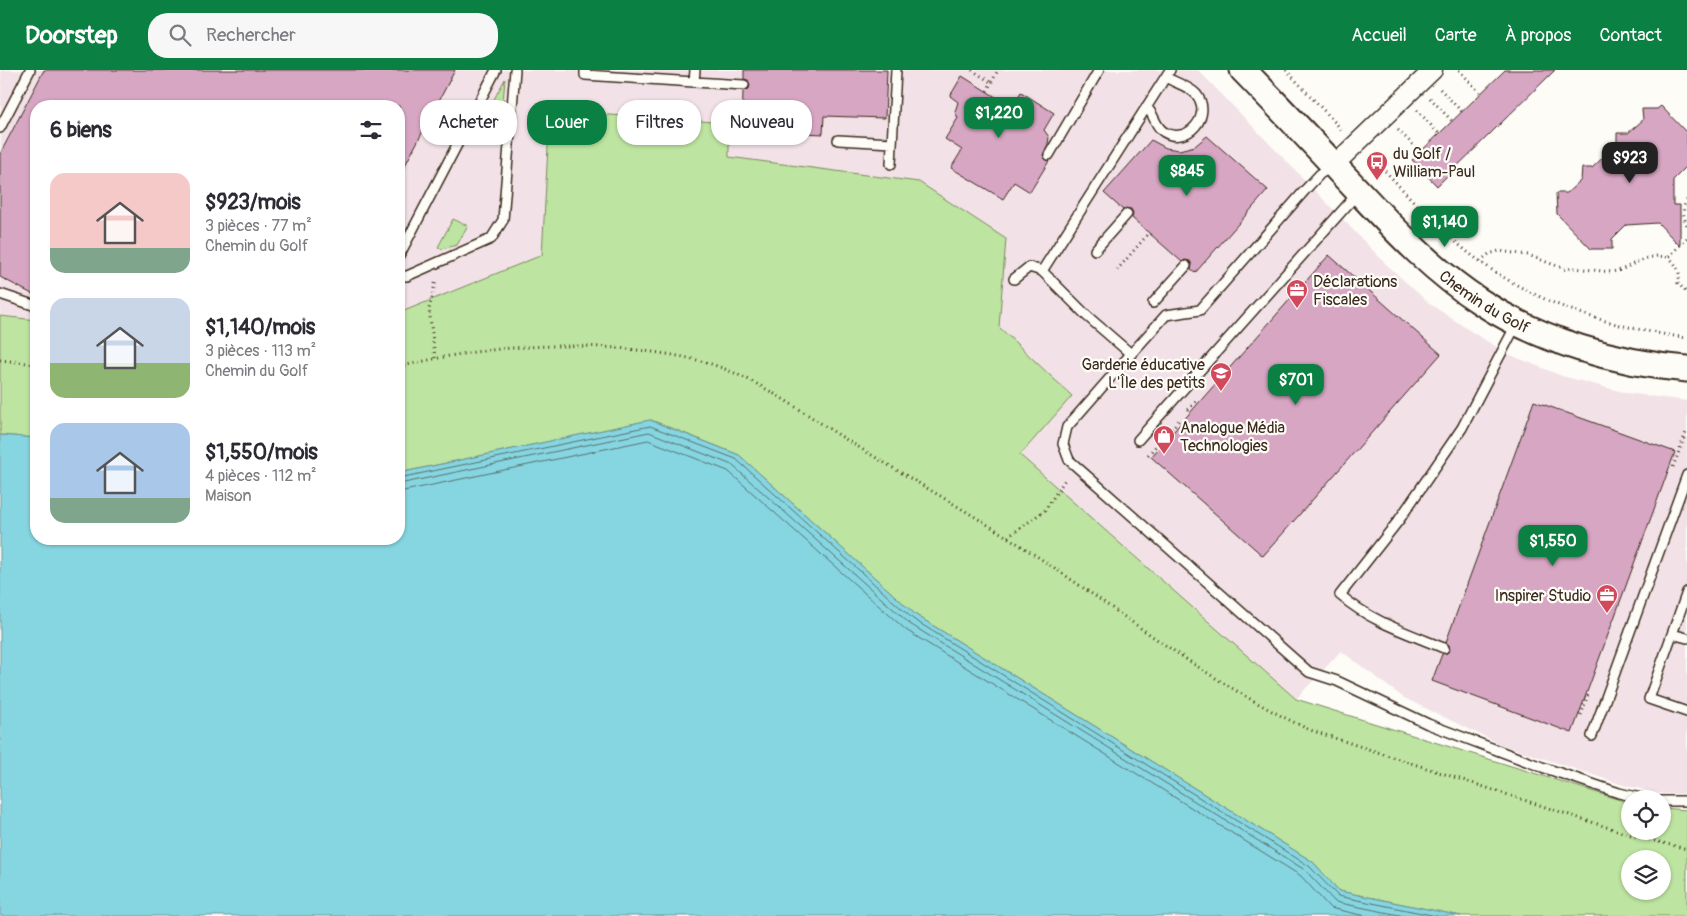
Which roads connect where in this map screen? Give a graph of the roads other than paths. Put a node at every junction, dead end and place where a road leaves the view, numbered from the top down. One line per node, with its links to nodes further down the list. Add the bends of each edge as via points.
1 (30, 70): 14 (lane)
2 (496, 70): 22 (lane)
3 (515, 70): 26 (lane, via 503,220 491,239)
4 (585, 70): 11 (lane, via 585,75)
5 (695, 70): 11 (lane)
6 (896, 70): 16 (lane)
7 (1099, 70): 17 (lane)
8 (1243, 70): 19 (street, Chemin du Golf)
9 (1433, 70): 19 (street)
10 (1168, 73): 13 (lane); 13 (lane, via 1197,95 1202,113 1197,125 1186,134 1168,134 1158,126)
11 (694, 82): 12 (lane)
12 (744, 85)
13 (1146, 107): 25 (lane)
14 (0, 128)
15 (838, 140): 16 (lane)
16 (892, 143): 18 (lane)
17 (1049, 155)
18 (891, 164)
19 (1334, 165): 20 (street, Chemin du Golf); 32 (lane, via 1320,174 1200,310 1166,315)
20 (1359, 192): 31 (street, Chemin du Golf, via 1443,273 1479,300); 34 (lane)
21 (1127, 214): 23 (lane)
22 (405, 244)
23 (1095, 250)
24 (1186, 266): 30 (lane)
25 (1042, 271): 27 (lane, via 1029,267); 32 (lane)
26 (405, 276)
27 (1014, 279)
28 (0, 294): 29 (lane)
29 (30, 304)
30 (1154, 304)
31 (1517, 322): 33 (street, Chemin du Golf, via 1559,341 1620,358); 39 (lane, via 1462,428 1399,520 1340,595 1372,617)
32 (1131, 354): 42 (lane, via 1067,427 1063,444 1074,465 1308,672 1336,681 1428,724 1542,768)
33 (1687, 369)
34 (1138, 440)
35 (1687, 476): 41 (lane)
36 (1687, 592): 37 (lane)
37 (1672, 634): 38 (lane); 40 (lane, via 1649,699)
38 (1687, 638)
39 (1444, 648)
40 (1687, 712)
41 (1592, 736)
42 (1621, 793)
43 (1671, 801): 44 (lane)
44 (1687, 801)

